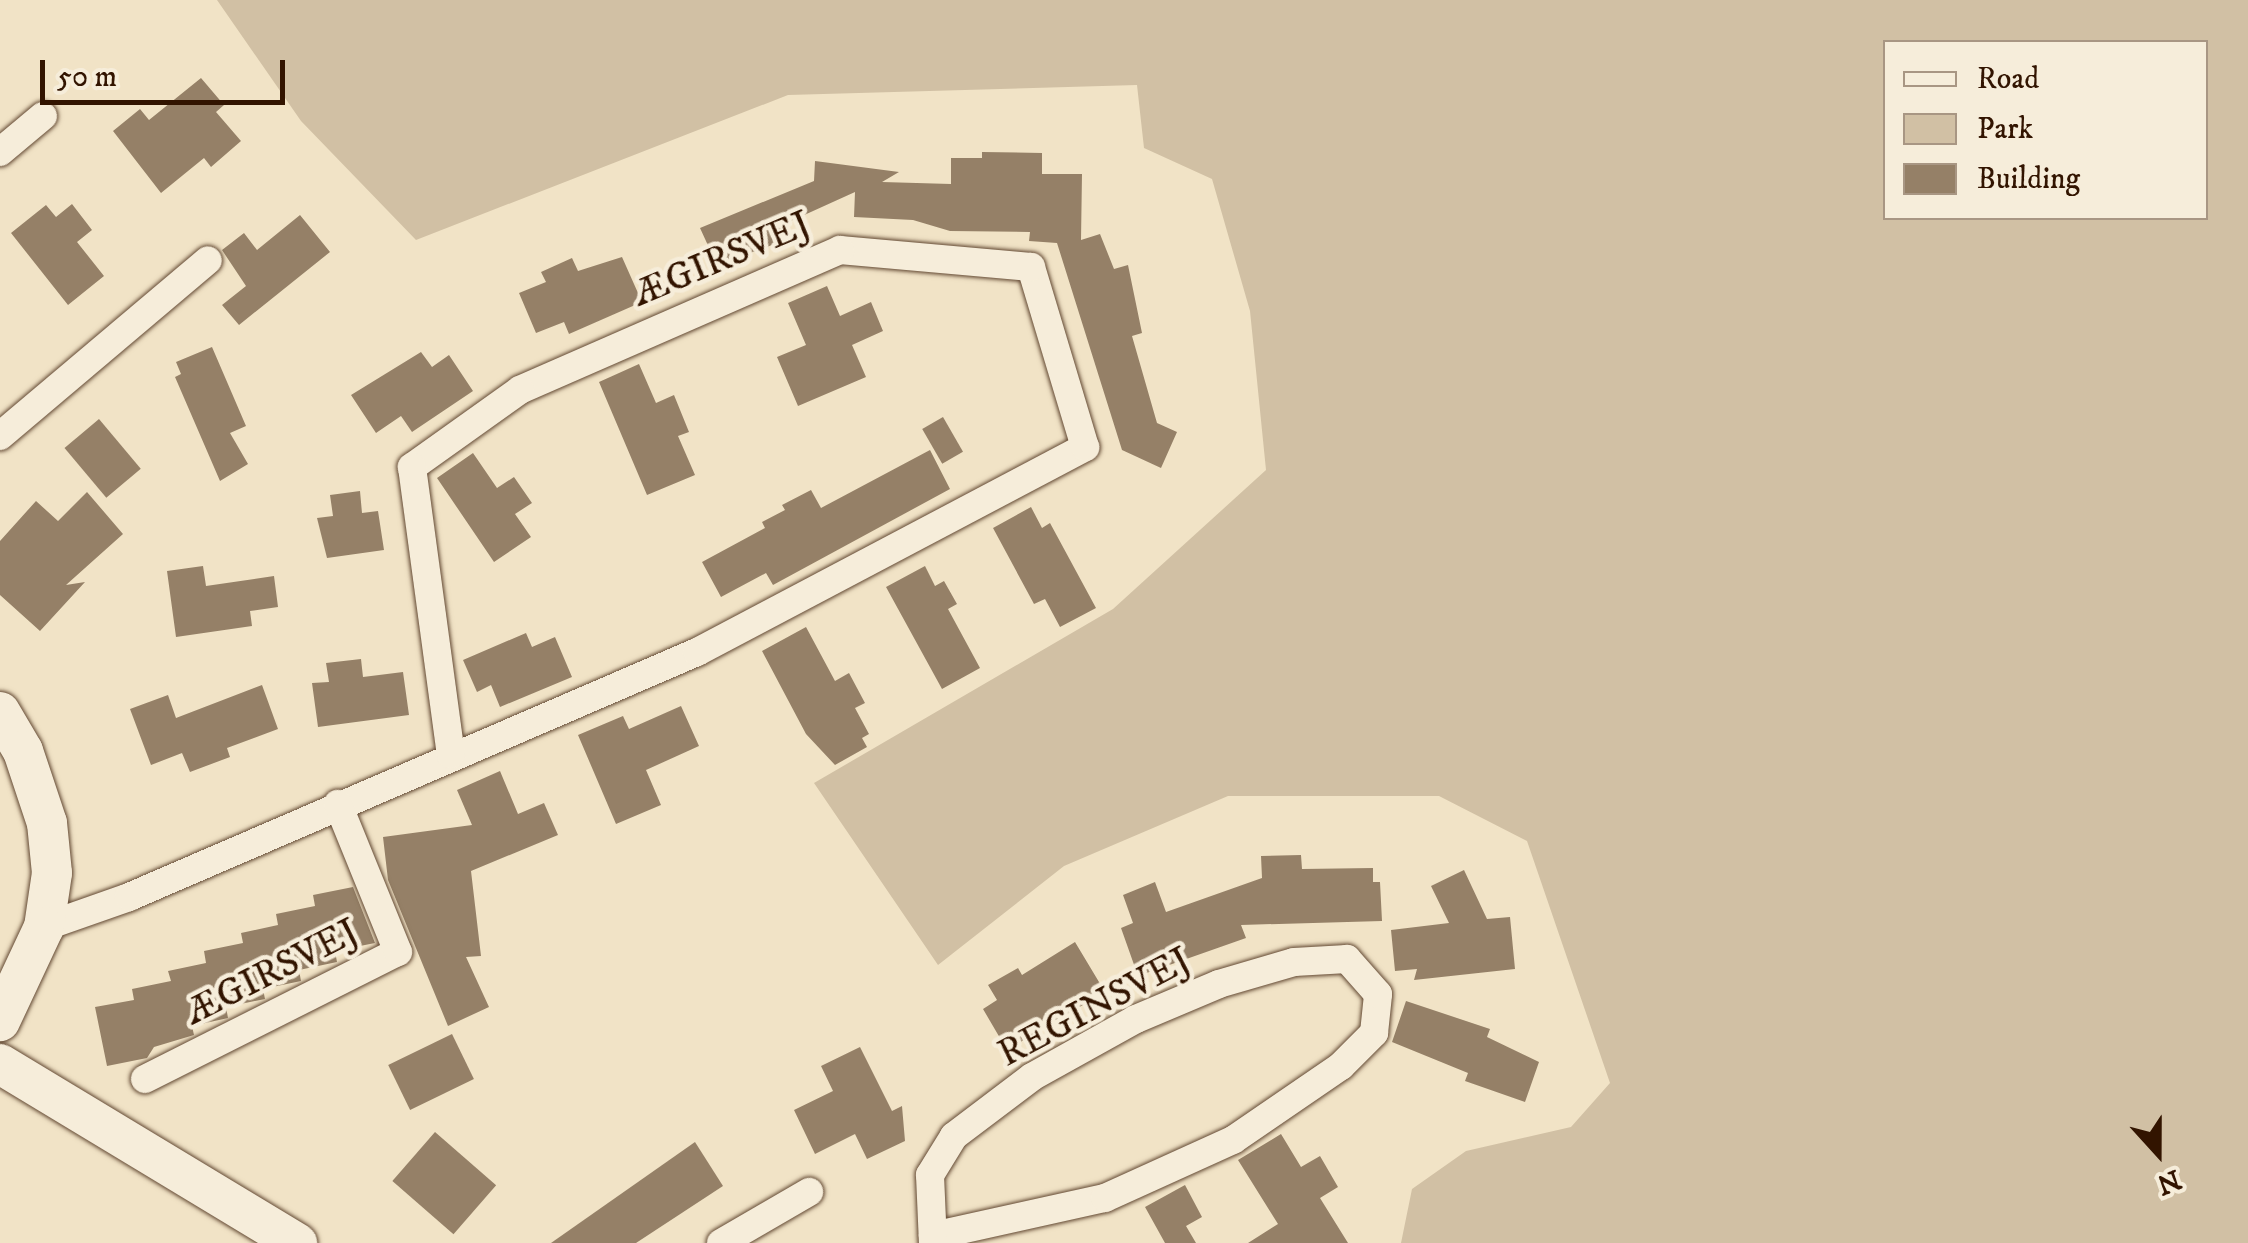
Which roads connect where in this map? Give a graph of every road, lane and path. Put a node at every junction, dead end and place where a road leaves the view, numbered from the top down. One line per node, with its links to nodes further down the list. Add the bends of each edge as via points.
1 (43, 116): 2 (street)
2 (0, 152)
3 (208, 260): 4 (street)
4 (0, 436)
5 (0, 712): 8 (street, via 23,751 47,822 52,873)
6 (451, 754): 6 (street, ÆGIRSVEJ, via 697,652 1086,447 1031,266 840,250 520,390 412,467); 7 (street, ÆGIRSVEJ)
7 (338, 804): 8 (street, ÆGIRSVEJ, via 129,897); 11 (street, ÆGIRSVEJ, via 398,952)
8 (44, 927): 9 (street)
9 (0, 1021)
10 (0, 1064): 14 (street)
11 (144, 1078)
12 (809, 1192): 15 (street)
13 (933, 1240): 13 (street, REGINSVEJ, via 930,1175 954,1136 1032,1077 1136,1019 1294,962 1347,959 1378,994 1374,1033 1342,1066 1233,1140 1105,1198)
14 (298, 1243)
15 (721, 1243)

